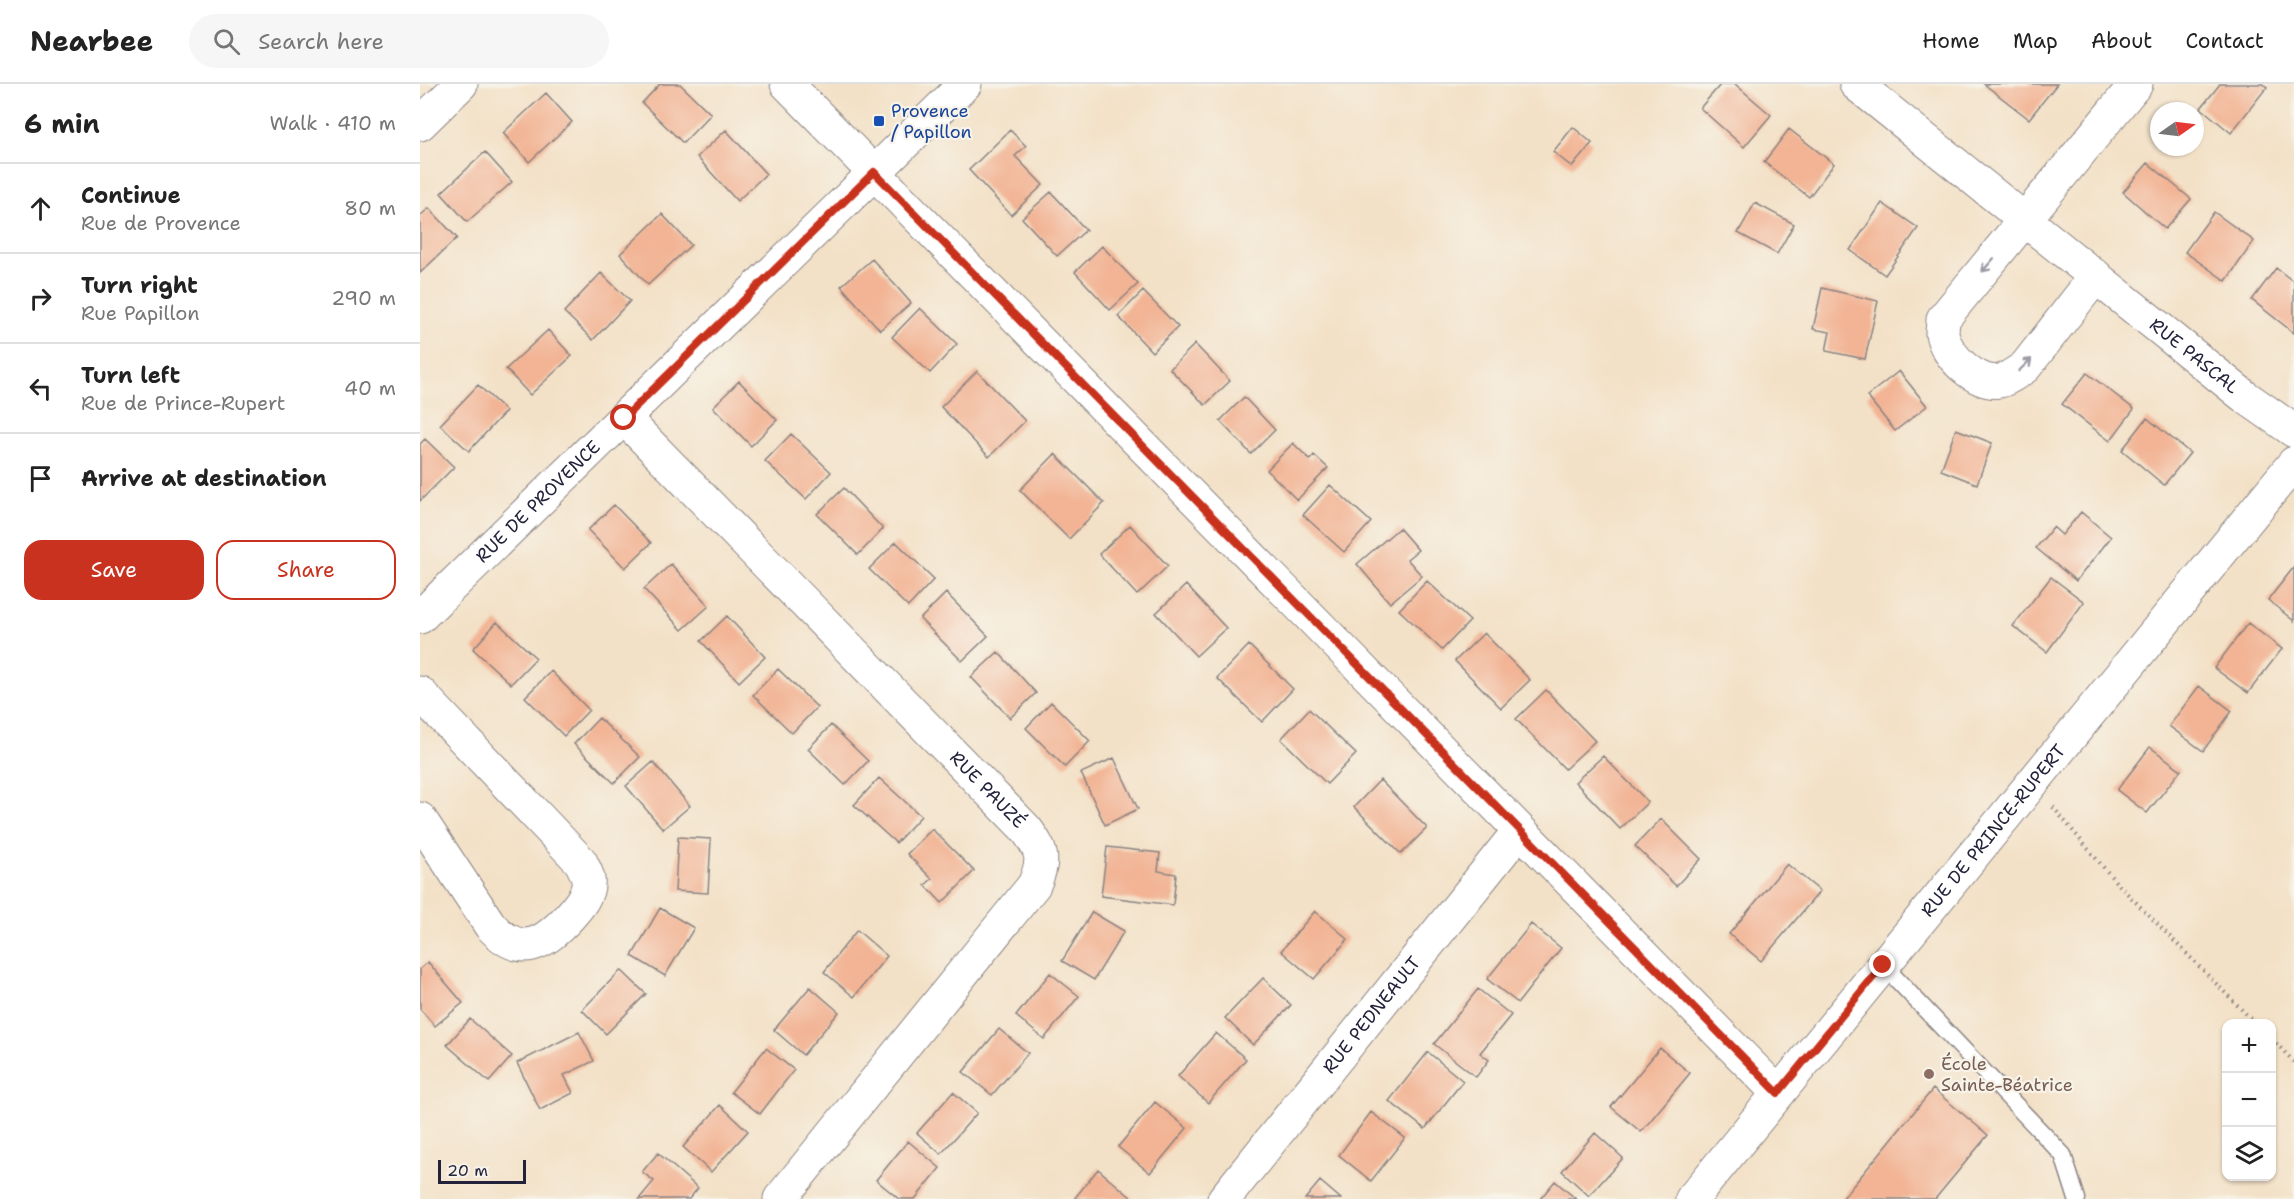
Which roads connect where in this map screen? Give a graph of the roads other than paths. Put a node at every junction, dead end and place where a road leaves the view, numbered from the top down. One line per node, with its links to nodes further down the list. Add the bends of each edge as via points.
1 (461, 84): 6 (street)
2 (787, 84): 7 (street)
3 (965, 84): 7 (street, RUE DE PROVENCE)
4 (1856, 84): 8 (street, RUE PASCAL)
5 (2136, 84): 8 (street)
6 (420, 124)
7 (874, 172): 10 (street, RUE DE PROVENCE); 16 (street)
8 (2026, 221): 9 (street, RUE PASCAL); 9 (street, one-way to 9, via 1943,319 1942,334 1948,349 1971,373 1998,381 2025,367)
9 (2097, 276): 11 (street, RUE PASCAL, via 2244,396)
10 (624, 418): 13 (street, RUE DE PROVENCE); 19 (street, RUE PAUZÉ, via 1026,829 1039,847 1042,866 1034,885)
11 (2294, 431)
12 (2294, 463): 17 (street, RUE DE PRINCE-RUPERT)
13 (420, 617)
14 (420, 693): 15 (street, via 581,862 588,879 587,893 551,936 538,943 512,943 490,925)
15 (420, 819)
16 (1519, 831): 18 (street); 20 (street, RUE PEDNEAULT)
17 (1883, 965): 18 (street, RUE DE PRINCE-RUPERT); 22 (lane, via 2063,1155)
18 (1778, 1093): 21 (street, RUE DE PRINCE-RUPERT)
19 (780, 1199)
20 (1224, 1199)
21 (1692, 1199)
22 (2076, 1199)

